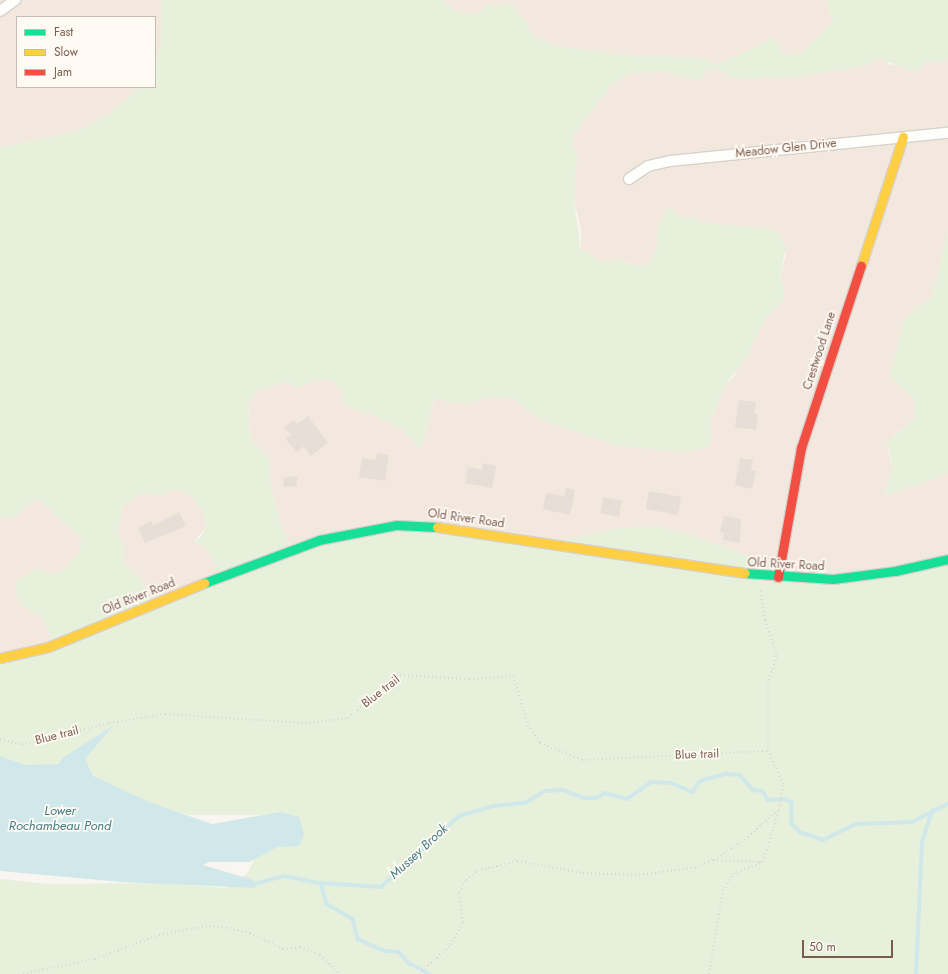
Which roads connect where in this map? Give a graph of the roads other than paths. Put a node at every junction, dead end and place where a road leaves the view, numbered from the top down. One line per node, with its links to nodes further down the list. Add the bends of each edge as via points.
1 (15, 0): 2 (street)
2 (0, 11)
3 (948, 133): 4 (street, Meadow Glen Drive)
4 (903, 137): 5 (street, Meadow Glen Drive, via 670,161 648,166); 7 (main road, Crestwood Lane, via 801,448)
5 (629, 179)
6 (948, 560): 7 (main road, Old River Road, via 864,576 833,579)
7 (778, 577): 8 (main road, Old River Road, via 448,526 396,525 319,540 263,559 48,647)
8 (0, 658)

